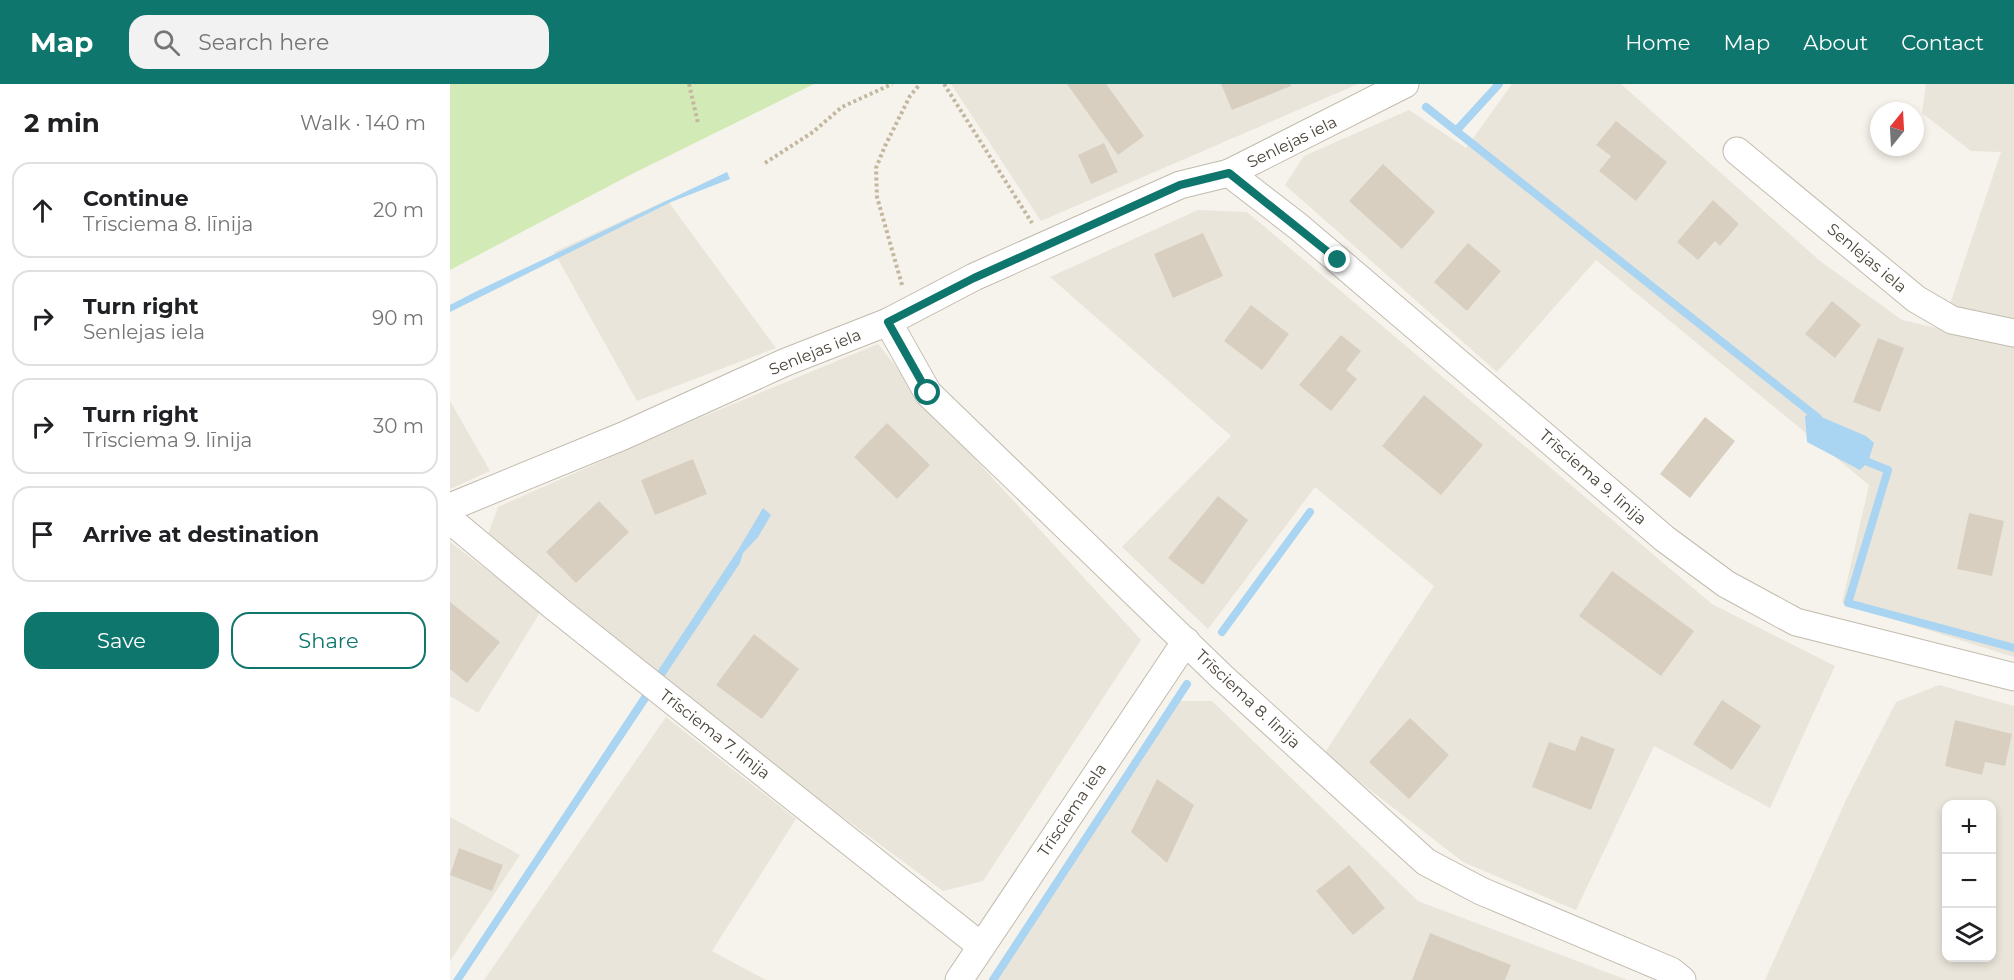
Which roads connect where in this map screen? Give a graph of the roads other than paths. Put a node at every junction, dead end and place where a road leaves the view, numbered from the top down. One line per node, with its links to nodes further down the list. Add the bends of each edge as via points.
1 (1405, 84): 3 (street, Senlejas iela)
2 (1737, 151): 5 (street, Senlejas iela, via 1916,299 1952,320)
3 (1229, 173): 4 (street, Senlejas iela, via 1180,185 974,278); 9 (street, Trīsciema 9. līnija, via 1299,227 1665,539 1726,584 1796,622)
4 (899, 317): 6 (street, Senlejas iela); 8 (street, Trīsciema 8. līnija, via 928,393)
5 (2014, 333)
6 (450, 507)
7 (450, 520): 10 (street, Trīsciema 7. līnija)
8 (1186, 641): 10 (street, Trīsciema iela); 12 (street, Trīsciema 8. līnija, via 1426,862 1481,891 1671,971)
9 (2014, 677)
10 (981, 946): 11 (street, Trīsciema iela)
11 (959, 980)
12 (1682, 980)

